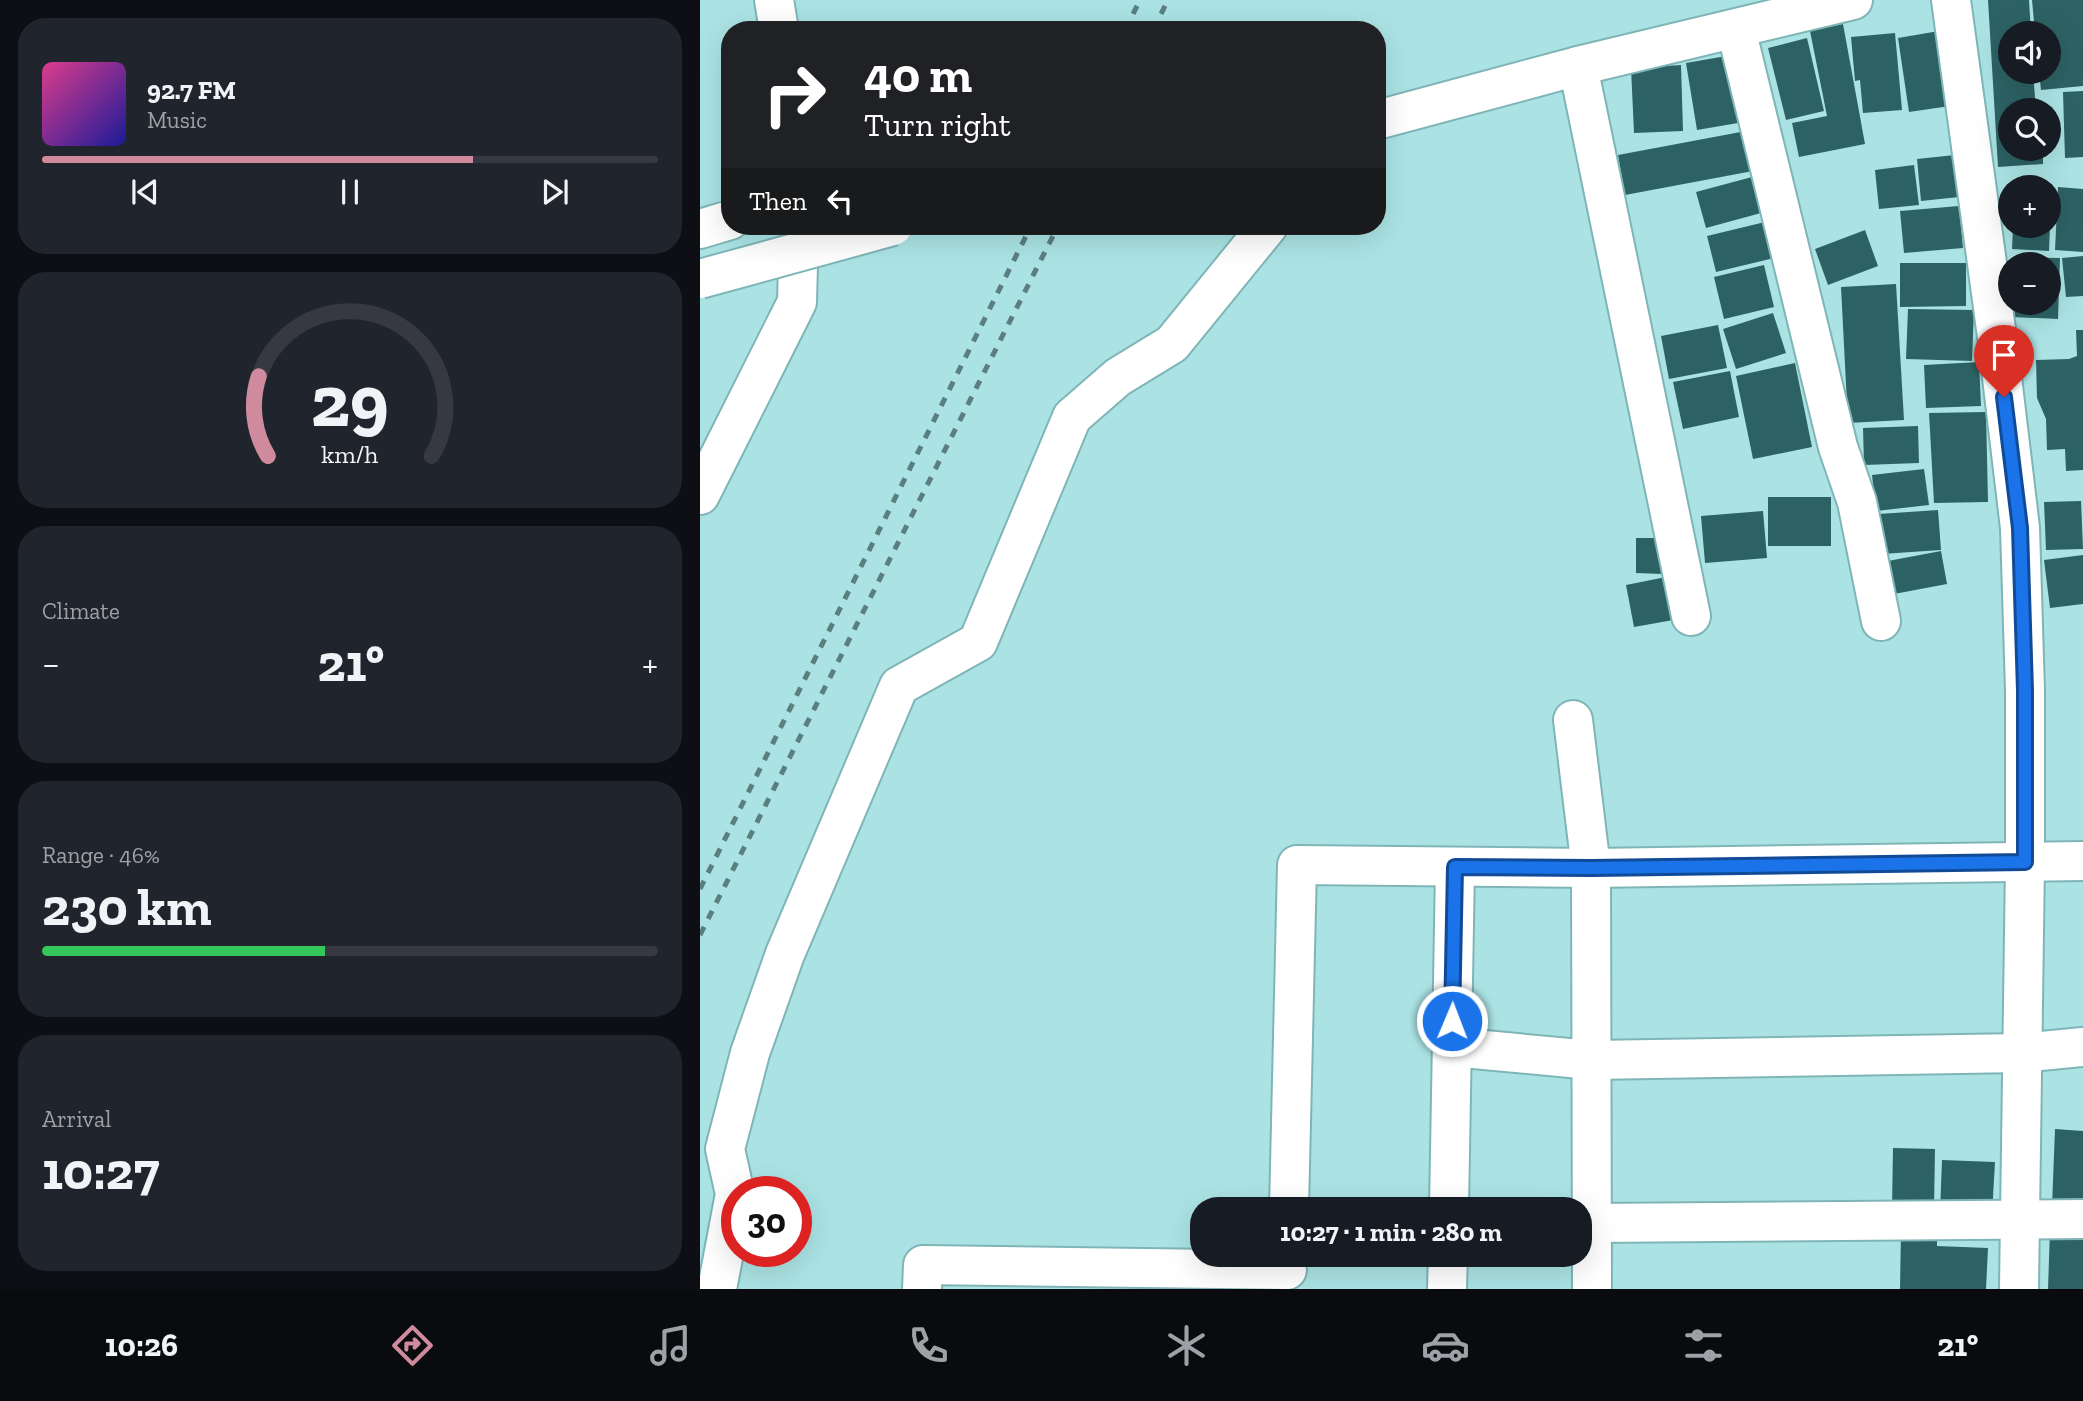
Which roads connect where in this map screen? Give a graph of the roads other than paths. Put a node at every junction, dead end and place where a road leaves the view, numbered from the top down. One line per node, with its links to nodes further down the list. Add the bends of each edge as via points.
1 (1801, 0): 6 (street)
2 (1853, 0): 4 (street)
3 (1951, 0): 19 (street, via 2020,528)
4 (1736, 29): 5 (street); 16 (street, via 1838,447 1857,502)
5 (1578, 66): 7 (street); 15 (street)
6 (1386, 99)
7 (1386, 118)
8 (721, 223): 9 (street)
9 (700, 229)
10 (799, 235): 14 (street, via 797,302)
11 (860, 235): 13 (street, bridge)
12 (1261, 235): 34 (street, via 1172,344 1118,377 1072,417 978,642 899,686 785,954 750,1053 726,1149 735,1194)
13 (700, 279)
14 (700, 495)
15 (1691, 616)
16 (1881, 621)
17 (1573, 720): 21 (street)
18 (2083, 861): 19 (street)
19 (2025, 862): 21 (street); 24 (street)
20 (1455, 867): 21 (street); 22 (street); 26 (street, via 1297,865)
21 (1591, 868): 25 (street)
22 (1452, 1047): 25 (street); 27 (street)
23 (2083, 1047): 24 (street)
24 (2021, 1053): 25 (street); 28 (street)
25 (1591, 1060): 30 (street)
26 (1289, 1197)
27 (1449, 1197)
28 (2021, 1218): 29 (street); 30 (street); 38 (street)
29 (2083, 1219)
30 (1593, 1223): 37 (street)
31 (1448, 1267): 36 (street)
32 (1287, 1271): 33 (street)
33 (1071, 1278): 35 (street, via 923,1265)
34 (717, 1289)
35 (922, 1289)
36 (1447, 1289)
37 (1592, 1289)
38 (2019, 1289)

